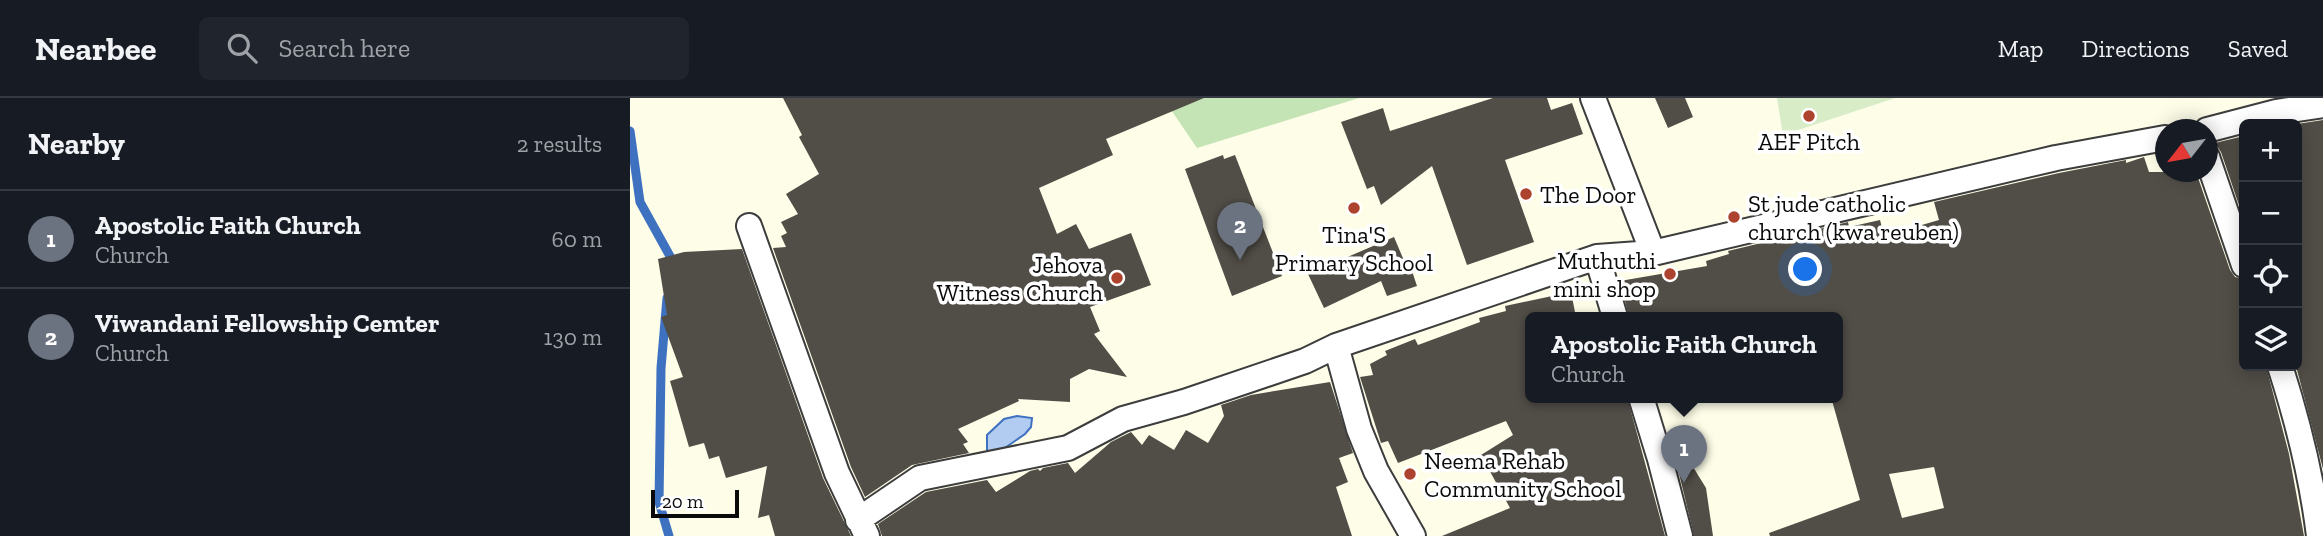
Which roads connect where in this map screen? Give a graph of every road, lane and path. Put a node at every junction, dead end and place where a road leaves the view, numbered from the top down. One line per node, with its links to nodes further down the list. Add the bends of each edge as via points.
1 (1593, 98): 8 (street)
2 (2323, 105): 3 (street)
3 (2218, 127)
4 (2155, 140): 8 (street, via 2056,158)
5 (2216, 182): 7 (street)
6 (749, 226): 14 (street, via 837,473)
7 (2239, 250)
8 (1653, 253): 9 (street)
9 (1597, 257): 10 (street); 11 (street)
10 (1614, 312)
11 (1336, 346): 14 (street, via 1305,361 1123,419 1068,448 920,478); 15 (street, via 1376,471)
12 (2282, 371): 17 (street, via 2300,432)
13 (1643, 403): 16 (street)
14 (863, 528)
15 (1413, 536)
16 (1681, 536)
17 (2319, 536)

